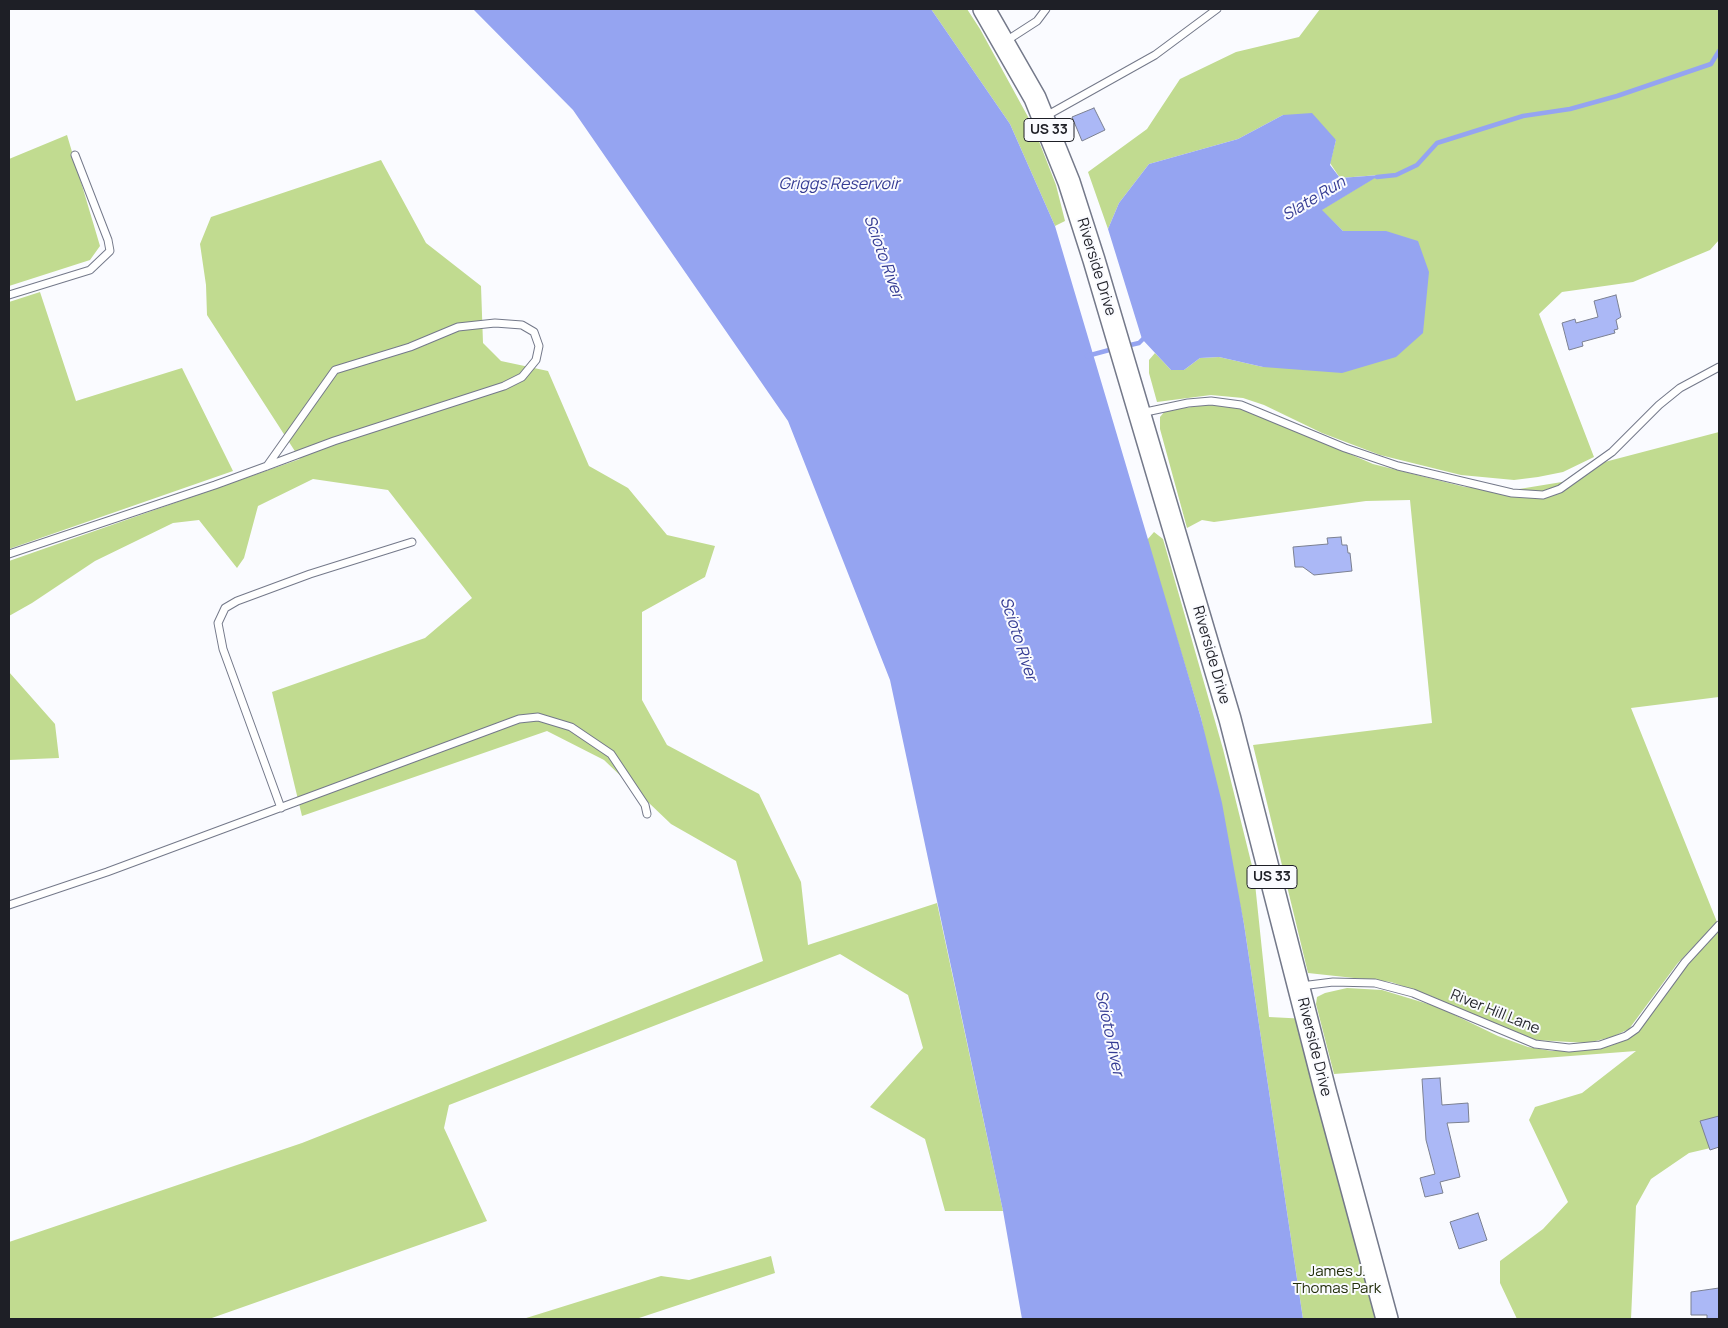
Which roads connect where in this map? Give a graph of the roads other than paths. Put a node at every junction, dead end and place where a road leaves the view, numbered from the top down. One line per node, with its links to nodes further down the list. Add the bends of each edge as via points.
1 (984, 9): 4 (main road, Riverside Drive / US 33)
2 (1046, 9): 4 (lane, via 1037,21)
3 (1217, 9): 5 (lane, via 1154,55)
4 (1004, 42): 5 (main road, Riverside Drive / US 33)
5 (1044, 118): 9 (main road, Riverside Drive / US 33, via 1083,223)
6 (75, 155): 7 (lane, via 110,251 90,270)
7 (9, 295)
8 (1719, 368): 9 (lane, via 1680,388 1612,452 1560,489 1543,495 1512,493 1398,466 1344,448 1241,405 1211,401)
9 (1140, 413): 17 (main road, Riverside Drive / US 33, via 1227,710)
10 (267, 466): 10 (lane, via 504,386 522,377 536,360 539,346 534,332 522,325 495,323 458,327 410,347 335,370); 12 (lane)
11 (412, 542): 13 (lane, via 310,574 225,608 218,623 223,649)
12 (9, 554)
13 (280, 808): 14 (lane, via 519,719 538,718 571,727 611,754 645,805); 15 (lane)
14 (647, 814)
15 (9, 905)
16 (1719, 926): 17 (lane, River Hill Lane, via 1686,962 1636,1029 1600,1045 1569,1048 1535,1044 1413,993 1375,983 1333,982)
17 (1300, 986): 18 (main road, Riverside Drive / US 33)
18 (1387, 1319)

